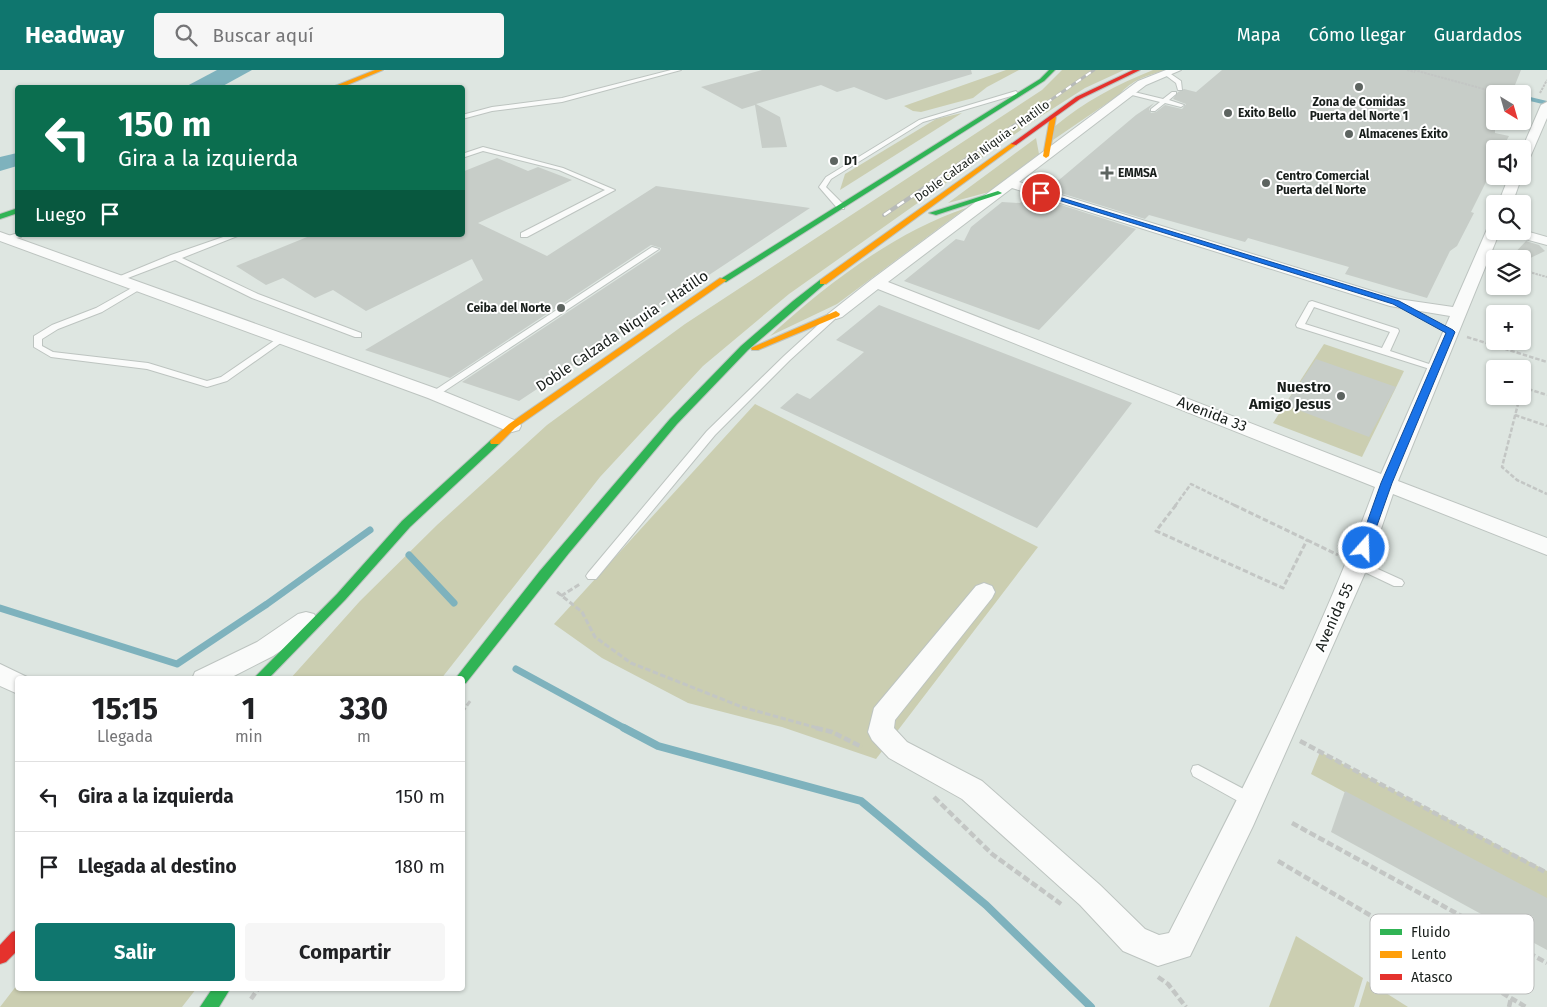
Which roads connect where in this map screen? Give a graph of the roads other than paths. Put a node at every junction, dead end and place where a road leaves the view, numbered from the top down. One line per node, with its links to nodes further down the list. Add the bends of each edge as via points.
1 (380, 70): 6 (main road)
2 (678, 70): 15 (lane, via 562,100 492,109)
3 (1052, 70): 8 (main road, Doble Calzada Niquia - Hatillo)
4 (1137, 70): 16 (main road, Doble Calzada Niquia - Hatillo, via 1092,90)
5 (1171, 72): 7 (lane); 9 (street, via 1142,83)
6 (341, 85)
7 (1180, 88)
8 (1023, 91): 22 (main road, Doble Calzada Niquia - Hatillo); 22 (lane, via 921,121 828,178 822,187)
9 (1130, 93): 11 (lane); 19 (street)
10 (1174, 93): 11 (lane)
11 (1164, 101): 12 (lane); 14 (lane)
12 (1182, 105)
13 (1545, 105): 17 (street)
14 (1153, 110)
15 (465, 116)
16 (1053, 117): 19 (main road); 25 (main road, Doble Calzada Niquia - Hatillo)
17 (1531, 140)
18 (465, 155): 26 (lane, via 483,149 561,169 611,190)
19 (1046, 156): 20 (street)
20 (1010, 183): 21 (street); 37 (street)
21 (998, 193): 25 (main road); 35 (street)
22 (840, 207): 47 (main road, Doble Calzada Niquia - Hatillo, via 696,297)
23 (15, 211): 24 (main road)
24 (0, 217)
25 (910, 220): 44 (main road, Doble Calzada Niquia - Hatillo, via 798,300)
26 (524, 235)
27 (8, 236): 34 (street)
28 (230, 237): 33 (lane)
29 (1531, 237): 31 (street)
30 (1489, 240): 38 (street, Avenida 55)
31 (1547, 241)
32 (655, 249): 46 (lane)
33 (174, 257): 34 (lane); 41 (lane, via 255,296)
34 (117, 279): 36 (street)
35 (876, 283): 39 (street); 48 (street, Avenida 33)
36 (140, 287): 42 (street); 42 (lane, via 99,310 55,327 38,338 38,347 51,354 148,366 207,384 224,379)
37 (1396, 303): 38 (street); 40 (street)
38 (1458, 312): 40 (street, Avenida 55)
39 (836, 314): 44 (main road); 51 (lane, via 711,433)
40 (1450, 332): 45 (street, Avenida 55)
41 (358, 335)
42 (280, 340): 46 (street)
43 (1385, 352): 43 (lane, via 1338,337 1300,325 1312,304 1395,330); 45 (lane)
44 (735, 356): 58 (main road, Doble Calzada Niquia - Hatillo, via 683,410 538,580)
45 (1436, 368): 48 (street, Avenida 55)
46 (434, 394): 47 (street)
47 (512, 426): 54 (main road, Doble Calzada Niquia - Hatillo, via 406,524)
48 (1387, 483): 49 (street, Avenida 33); 50 (street, Avenida 55)
49 (1547, 547)
50 (1358, 564): 52 (lane); 61 (street, Avenida 55)
51 (592, 576)
52 (1398, 583)
53 (984, 592): 61 (street, Avenida 55, via 883,716 881,732 898,750 972,790 1090,895 1134,940 1158,952 1179,945)
54 (342, 597): 56 (street, via 265,649); 57 (main road, Doble Calzada Niquia - Hatillo)
55 (0, 674): 59 (street)
56 (210, 676)
57 (262, 676)
58 (464, 676)
59 (15, 682)
60 (1198, 771): 61 (lane)
61 (1250, 800)
62 (15, 941): 63 (main road)
63 (0, 956)
64 (220, 991): 65 (main road)
65 (208, 1007)

